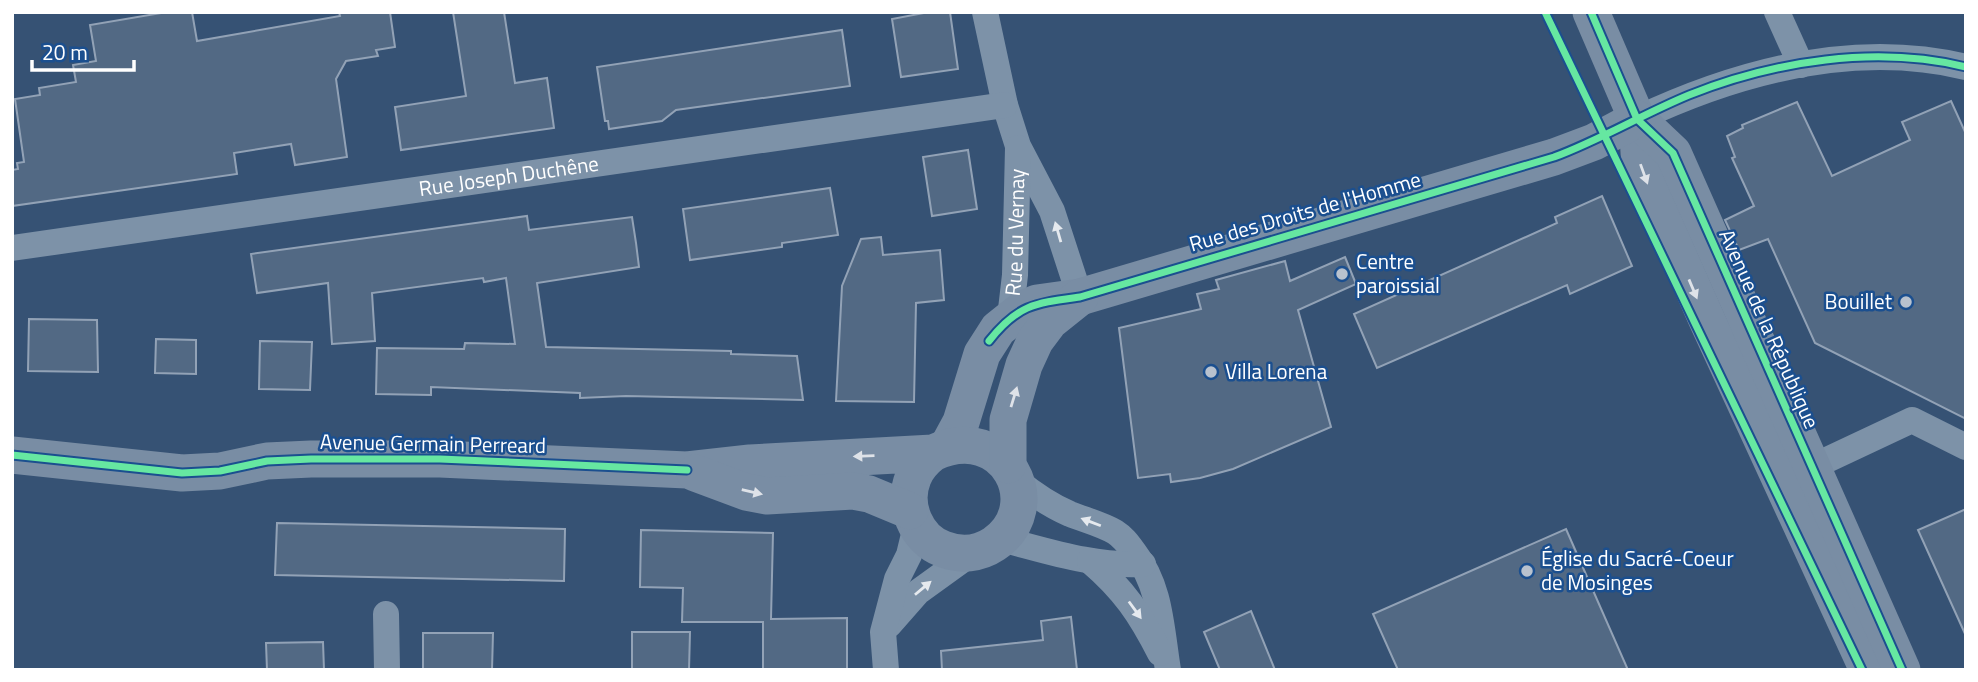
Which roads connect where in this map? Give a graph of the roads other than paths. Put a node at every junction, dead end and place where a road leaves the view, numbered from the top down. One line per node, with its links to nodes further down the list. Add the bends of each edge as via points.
1 (985, 12): 6 (street, Rue du Vernay)
2 (1591, 12): 7 (main road, Avenue de la République)
3 (1777, 12): 4 (street)
4 (1801, 65): 5 (street, via 1888,57); 7 (street, via 1726,82)
5 (1966, 68)
6 (1005, 105): 8 (street, Rue du Vernay); 9 (street, Rue Joseph Duchêne)
7 (1637, 119): 10 (main road, Rue des Droits de l'Homme, via 1554,157); 15 (main road, Avenue de la République, via 1672,153); 27 (main road, Avenue de la République, one-way to 27, via 1640,168)
8 (1018, 146): 10 (street, Rue du Vernay, one-way to 8, via 1052,211); 11 (street, Rue du Vernay)
9 (12, 248)
10 (1080, 297): 11 (main road, Rue des Droits de l'Homme, via 1038,303); 17 (main road, Rue des Droits de l'Homme, one-way to 10, via 1008,420 1024,365 1050,321)
11 (1010, 318): 13 (main road, Rue des Droits de l'Homme, via 982,354 961,422)
12 (1966, 447): 15 (street, via 1912,420)
13 (940, 449): 16 (main road, Avenue Germain Perreard, one-way to 16); 17 (main road, via 980,446 995,453); 18 (main road, via 920,464 912,478)
14 (12, 455): 16 (main road, Avenue Germain Perreard, via 182,473 312,459 440,459)
15 (1812, 467): 28 (main road, Avenue de la République)
16 (687, 471): 18 (main road, Avenue Germain Perreard, one-way to 18, via 767,496 869,494)
17 (1011, 472): 19 (main road, via 1017,511 1011,527); 21 (street, one-way to 17, via 1119,534 1035,495)
18 (913, 518): 19 (main road, via 926,539 940,548 955,553); 23 (street, via 909,555)
19 (986, 546): 20 (street); 23 (street, one-way to 19, via 918,592)
20 (1090, 561): 21 (street); 24 (street, one-way to 24, via 1139,613)
21 (1143, 564): 24 (street, via 1160,609)
22 (386, 614): 25 (street)
23 (883, 632): 26 (street)
24 (1168, 669)
25 (387, 670)
26 (886, 670)
27 (1868, 670)
28 (1902, 670)

